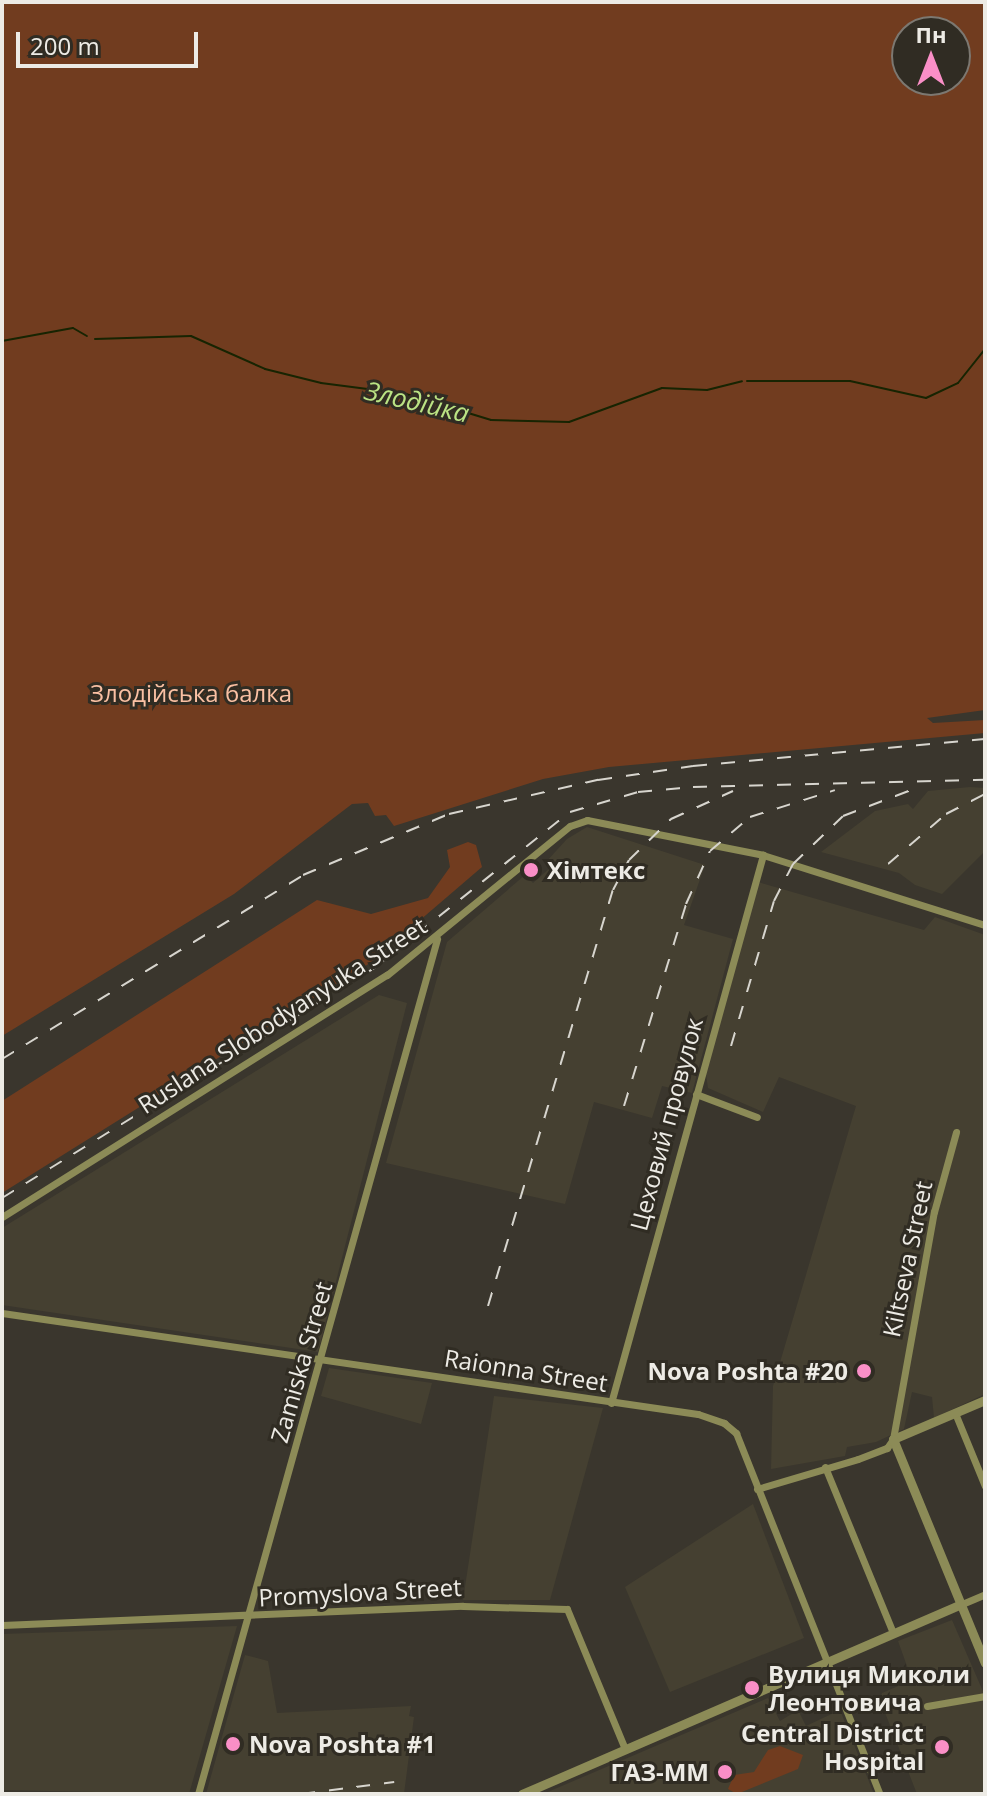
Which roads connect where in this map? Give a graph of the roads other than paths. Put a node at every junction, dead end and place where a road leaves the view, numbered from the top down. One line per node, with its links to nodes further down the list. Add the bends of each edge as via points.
1 (763, 855): 2 (street, Ruslana Slobodyanyuka Street); 3 (street, Ruslana Slobodyanyuka Street, via 587,820 570,826); 4 (street, Цеховий провулок)
2 (985, 925)
3 (437, 939): 7 (street, Ruslana Slobodyanyuka Street, via 340,1007); 9 (street, Zamiska Street)
4 (696, 1094): 5 (street); 11 (street, Цеховий провулок)
5 (757, 1117)
6 (956, 1132): 13 (street, Kiltseva Street, via 934,1212)
7 (2, 1217)
8 (2, 1313): 9 (street, Raionna Street)
9 (323, 1362): 11 (street, Raionna Street); 19 (street, Zamiska Street)
10 (985, 1400): 12 (street)
11 (611, 1403): 16 (street, Raionna Street, via 724,1423 736,1433)
12 (955, 1413): 13 (street); 15 (street)
13 (893, 1439): 14 (street, via 887,1448); 18 (street)
14 (825, 1467): 16 (street); 21 (street)
15 (985, 1486)
16 (757, 1489): 22 (street, Raionna Street)
17 (985, 1594): 18 (street)
18 (962, 1604): 21 (street); 23 (street)
19 (248, 1618): 20 (street, Promyslova Street); 26 (street, Promyslova Street, via 463,1606 567,1609); 27 (street, Zamiska Street)
20 (2, 1625)
21 (893, 1633): 22 (street)
22 (828, 1662): 26 (street); 29 (street, Raionna Street)
23 (985, 1663)
24 (985, 1696): 25 (street)
25 (927, 1706)
26 (625, 1749): 28 (street)
27 (198, 1794)
28 (522, 1794)
29 (880, 1794)

